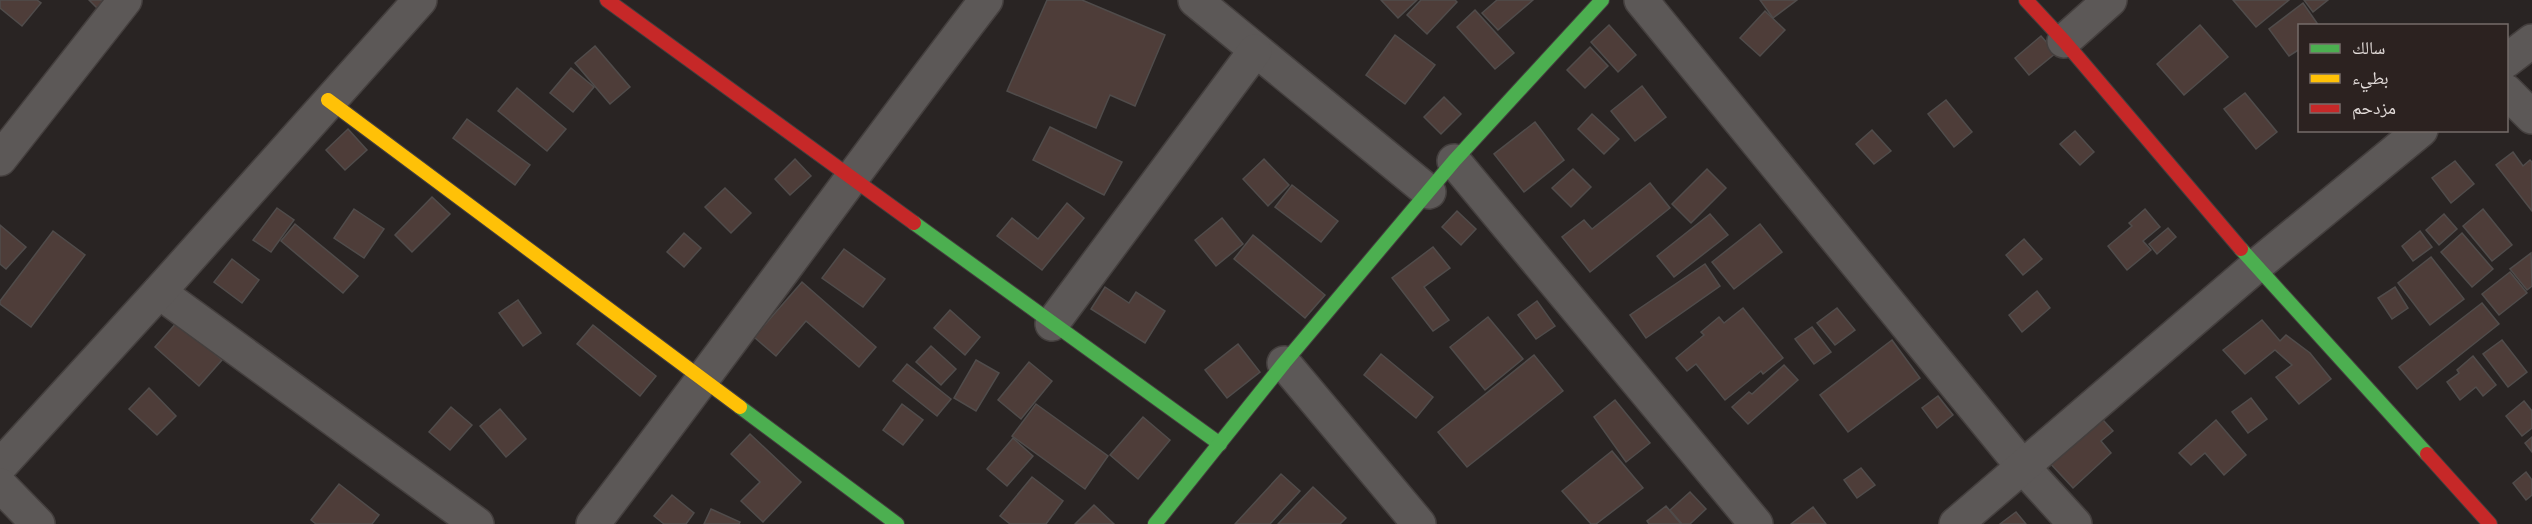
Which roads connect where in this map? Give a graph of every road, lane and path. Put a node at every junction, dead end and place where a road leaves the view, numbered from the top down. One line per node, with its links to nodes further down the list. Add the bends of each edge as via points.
1 (125, 0): 18 (street)
2 (420, 0): 15 (street)
3 (607, 0): 20 (street)
4 (986, 0): 20 (street)
5 (1195, 0): 12 (street)
6 (1602, 0): 19 (street)
7 (1641, 0): 29 (street)
8 (2026, 0): 10 (street)
9 (2110, 0): 10 (street)
10 (2064, 41): 22 (street)
11 (2532, 41): 13 (street)
12 (1255, 51): 21 (street); 24 (street)
13 (2508, 59)
14 (2508, 93): 16 (street)
15 (328, 100): 23 (street); 26 (street)
16 (2532, 117)
17 (2419, 132): 22 (street)
18 (0, 159)
19 (1454, 161): 21 (street); 37 (street)
20 (850, 177): 24 (street); 26 (street)
21 (1429, 192): 25 (street)
22 (2256, 266): 29 (street); 40 (street)
23 (159, 292): 28 (street); 32 (street)
24 (1052, 324): 27 (street)
25 (1284, 363): 27 (street); 36 (street)
26 (703, 380): 33 (street); 34 (street)
27 (1220, 444): 35 (street)
28 (0, 466)
29 (2024, 467): 38 (street); 39 (street)
30 (0, 485): 31 (street)
31 (38, 524)
32 (477, 524)
33 (593, 524)
34 (897, 524)
35 (1155, 524)
36 (1419, 524)
37 (1756, 524)
38 (1956, 524)
39 (2075, 524)
40 (2490, 524)

